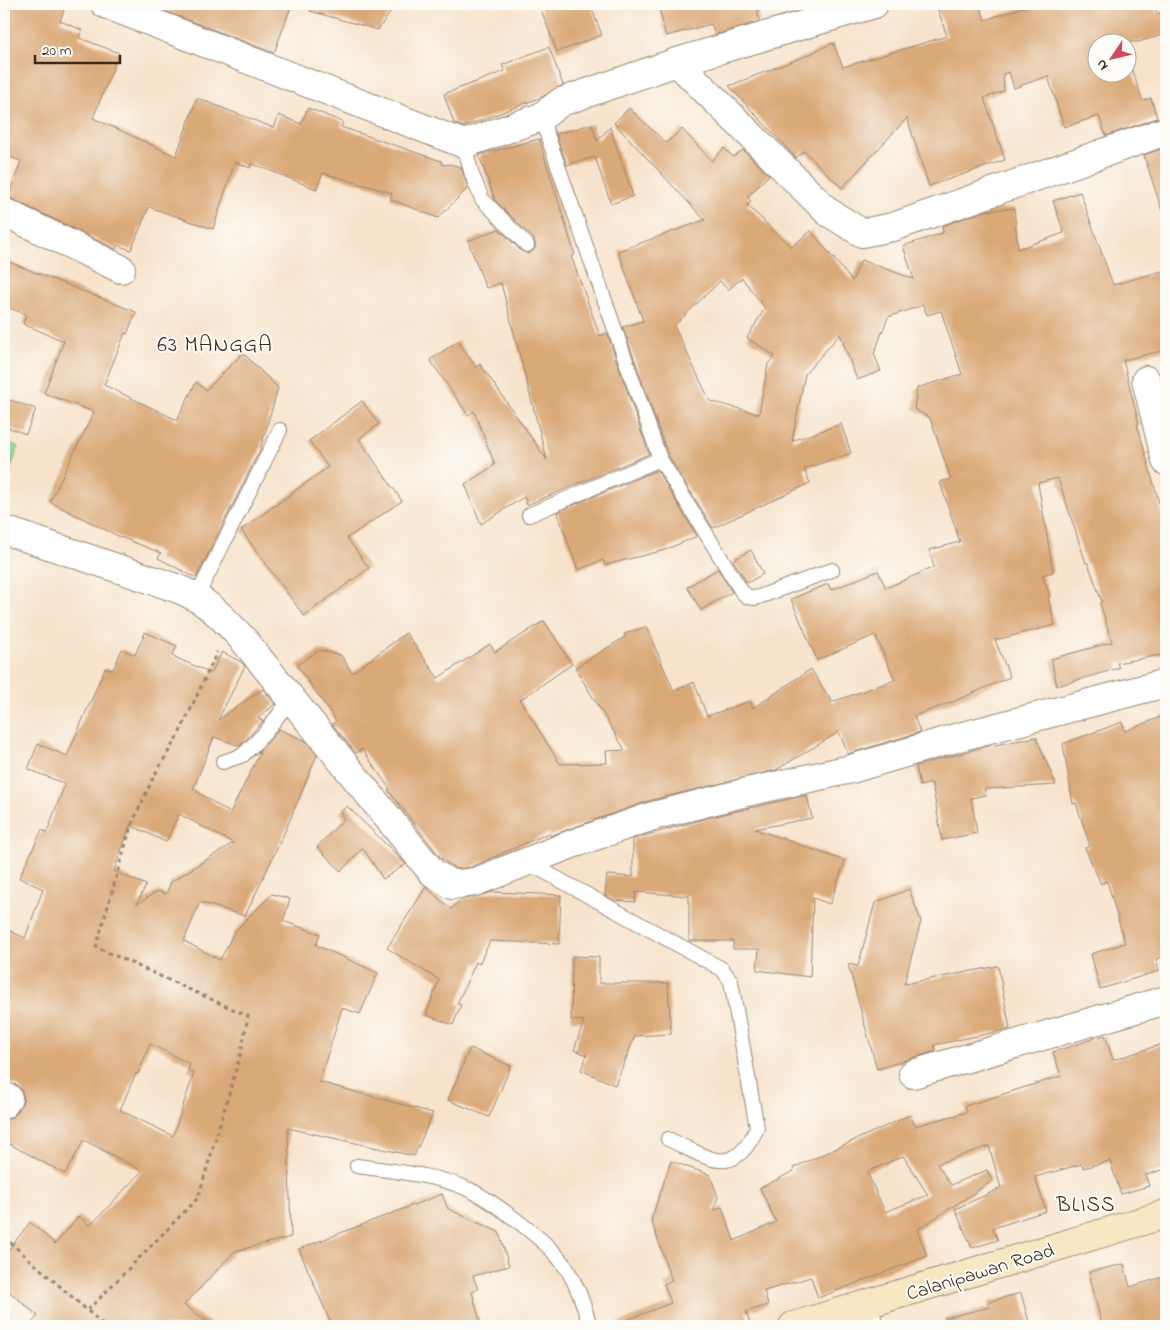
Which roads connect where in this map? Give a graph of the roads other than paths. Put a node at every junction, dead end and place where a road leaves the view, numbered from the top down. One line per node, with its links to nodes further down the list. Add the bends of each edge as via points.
1 (105, 4): 6 (street)
2 (874, 4): 3 (street)
3 (677, 62): 4 (street, via 561,102); 5 (street, via 828,212 862,233 893,227)
4 (541, 117): 6 (street); 12 (lane)
5 (1166, 131)
6 (464, 144): 8 (lane, via 482,199)
7 (4, 212): 9 (street)
8 (527, 245)
9 (121, 269)
10 (1146, 380): 13 (street)
11 (280, 430): 17 (lane)
12 (660, 459): 14 (lane); 16 (lane, via 748,597 756,598)
13 (1166, 461)
14 (529, 515)
15 (4, 530): 17 (street)
16 (832, 570)
17 (197, 596): 19 (street, via 230,625)
18 (1166, 683): 21 (street, via 851,769 653,816)
19 (292, 698): 20 (lane, via 243,755); 21 (street, via 432,872 452,885 475,882)
20 (224, 762)
21 (527, 862): 24 (lane, via 722,970 731,981 757,1128 748,1148 734,1158 718,1162)
22 (1166, 1000): 23 (street)
23 (913, 1074)
24 (668, 1139)
25 (357, 1166): 28 (lane, via 423,1177 469,1190 509,1215 558,1257 580,1292)
26 (1166, 1214): 27 (street, Calanipawan Road)
27 (866, 1316): 29 (street, Calanipawan Road)
28 (590, 1326)
29 (793, 1326)

